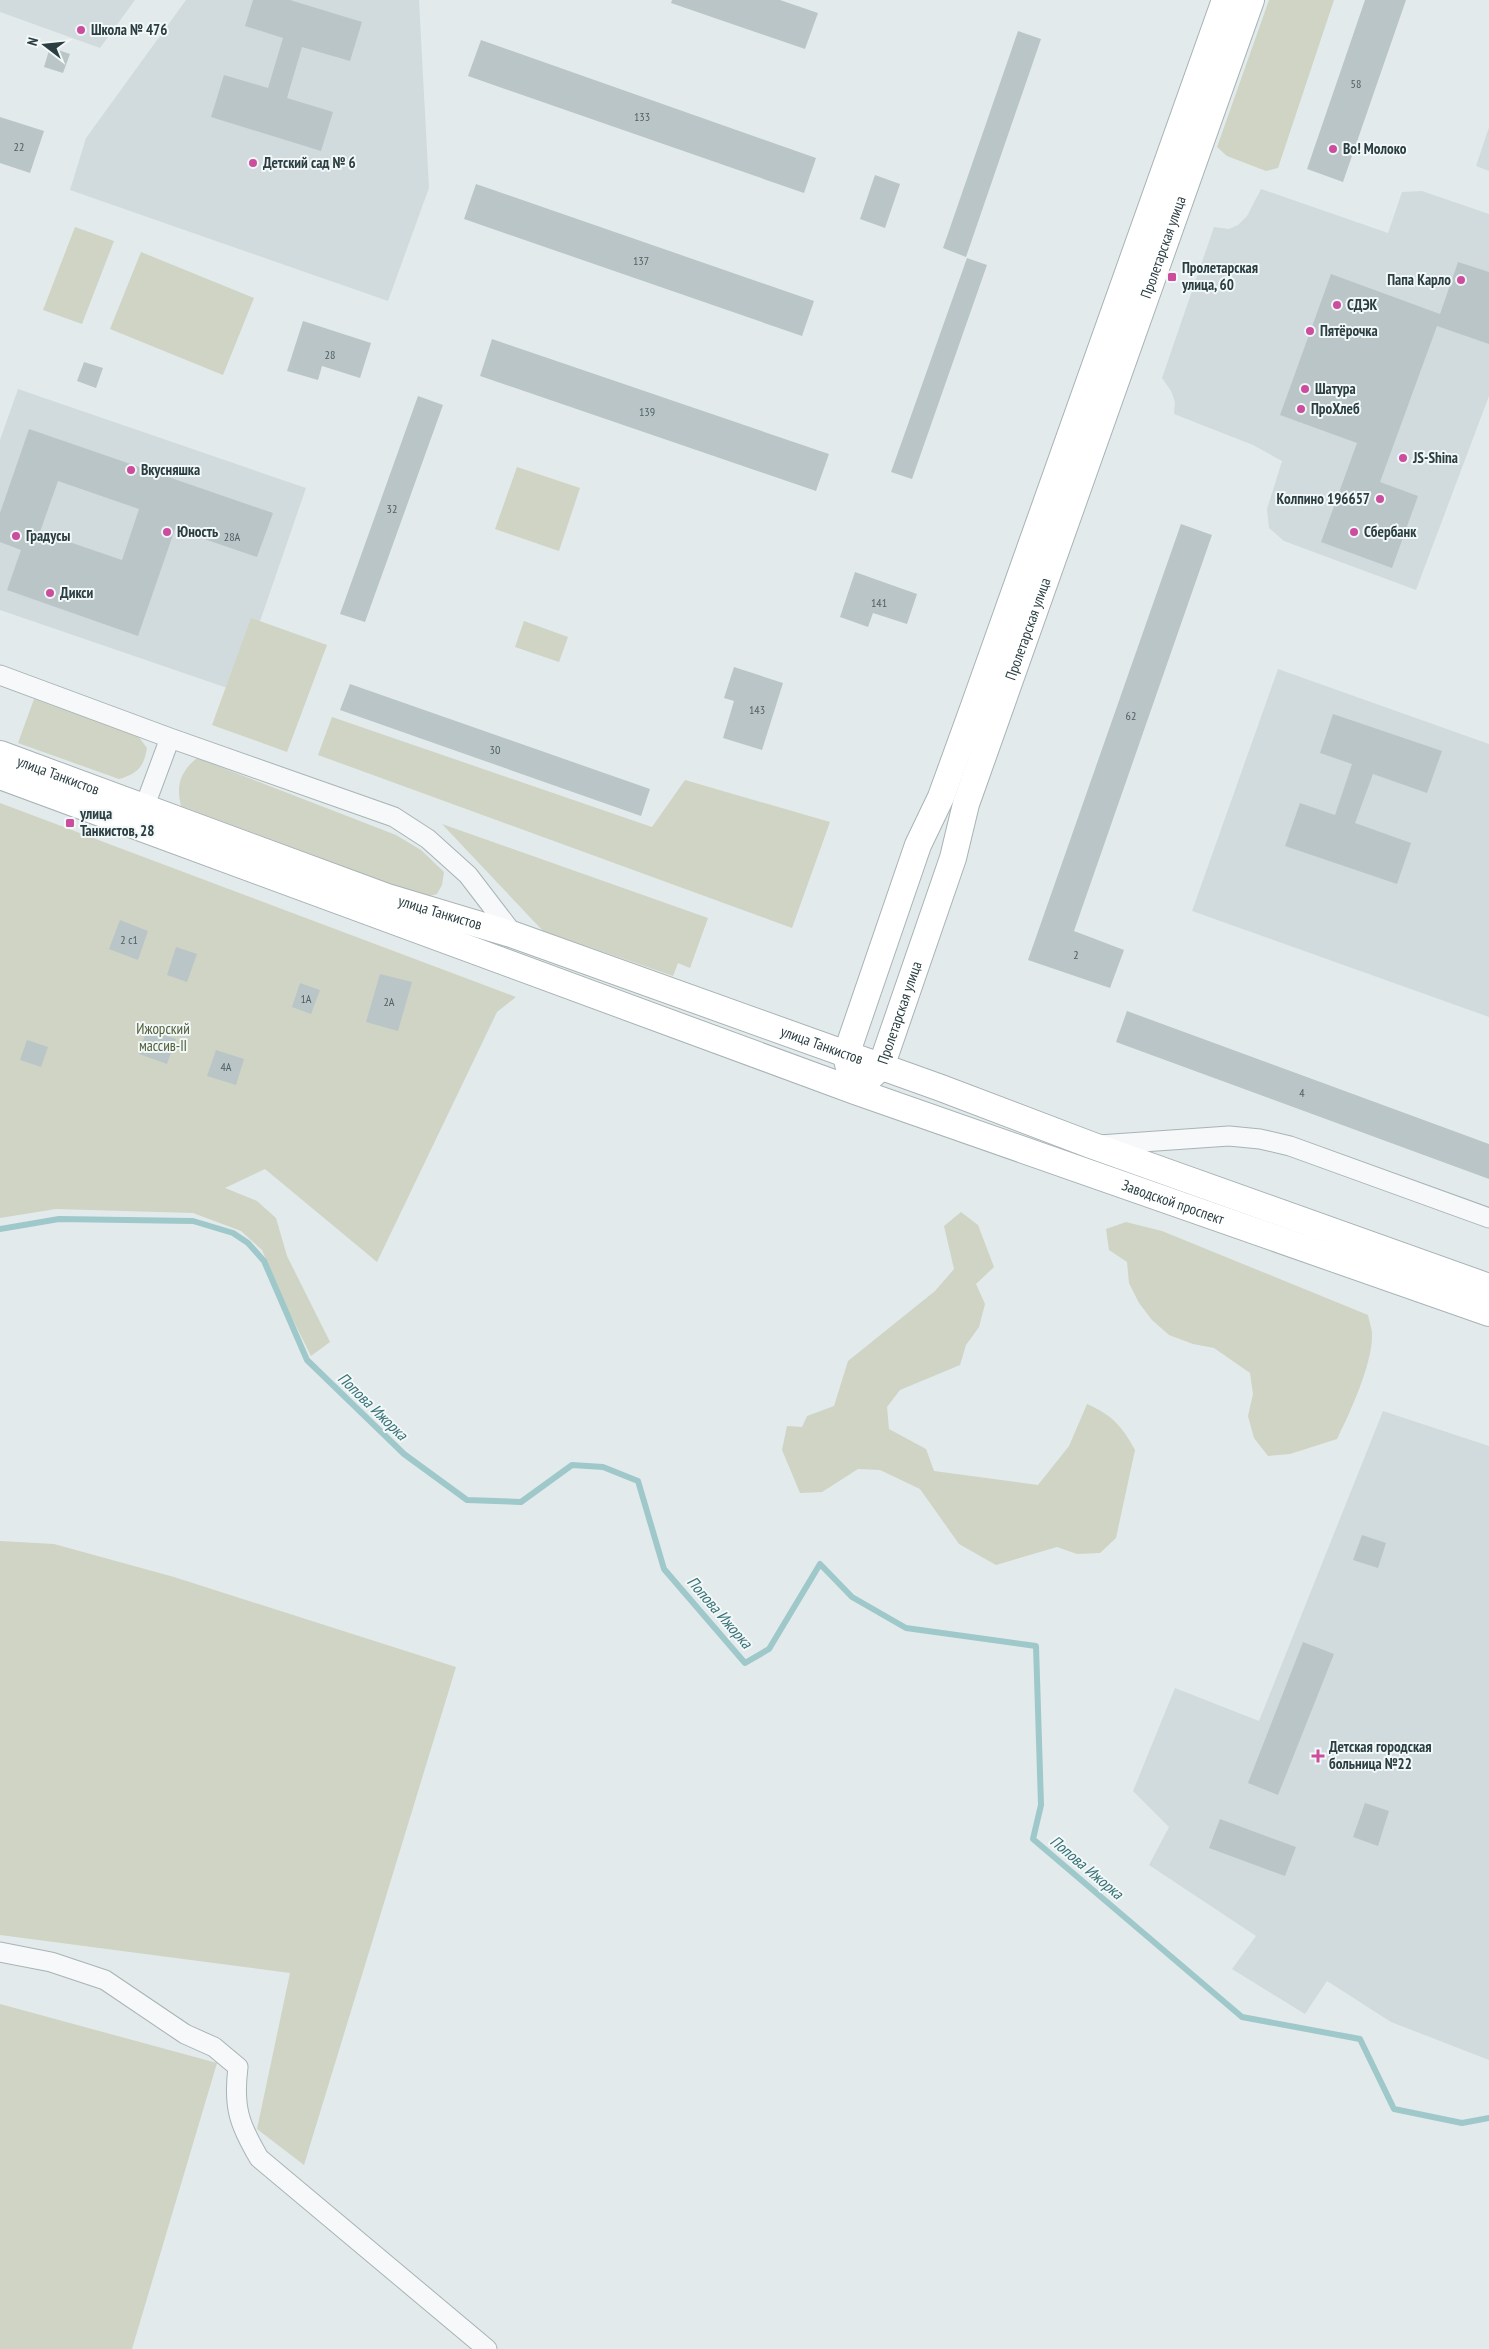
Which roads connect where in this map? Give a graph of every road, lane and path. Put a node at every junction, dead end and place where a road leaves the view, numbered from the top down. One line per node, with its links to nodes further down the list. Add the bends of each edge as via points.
1 (1225, 0): 8 (main road, Пролетарская улица, via 968,724 941,797 918,845)
2 (1251, 0): 9 (main road, Пролетарская улица, via 966,804 953,858)
3 (0, 675): 4 (street)
4 (170, 738): 6 (street); 7 (street, via 394,817 428,839 468,875)
5 (1, 775): 6 (main road, улица Танкистов)
6 (141, 817): 7 (main road, улица Танкистов); 10 (main road, улица Танкистов)
7 (514, 936): 8 (main road, улица Танкистов)
8 (846, 1055): 9 (main road, улица Танкистов); 10 (main road)
9 (881, 1067): 10 (main road, Пролетарская улица); 11 (main road, Заводской проспект)
10 (855, 1091): 14 (main road, Заводской проспект)
11 (1091, 1145): 12 (street, via 1229,1136 1260,1139 1290,1146); 13 (main road, Заводской проспект)
12 (1489, 1218)
13 (1489, 1287)
14 (1489, 1313)
15 (0, 1952): 16 (street, via 51,1962 105,1980 185,2034 214,2047 238,2067 235,2093 243,2130 259,2158)
16 (487, 2349)

